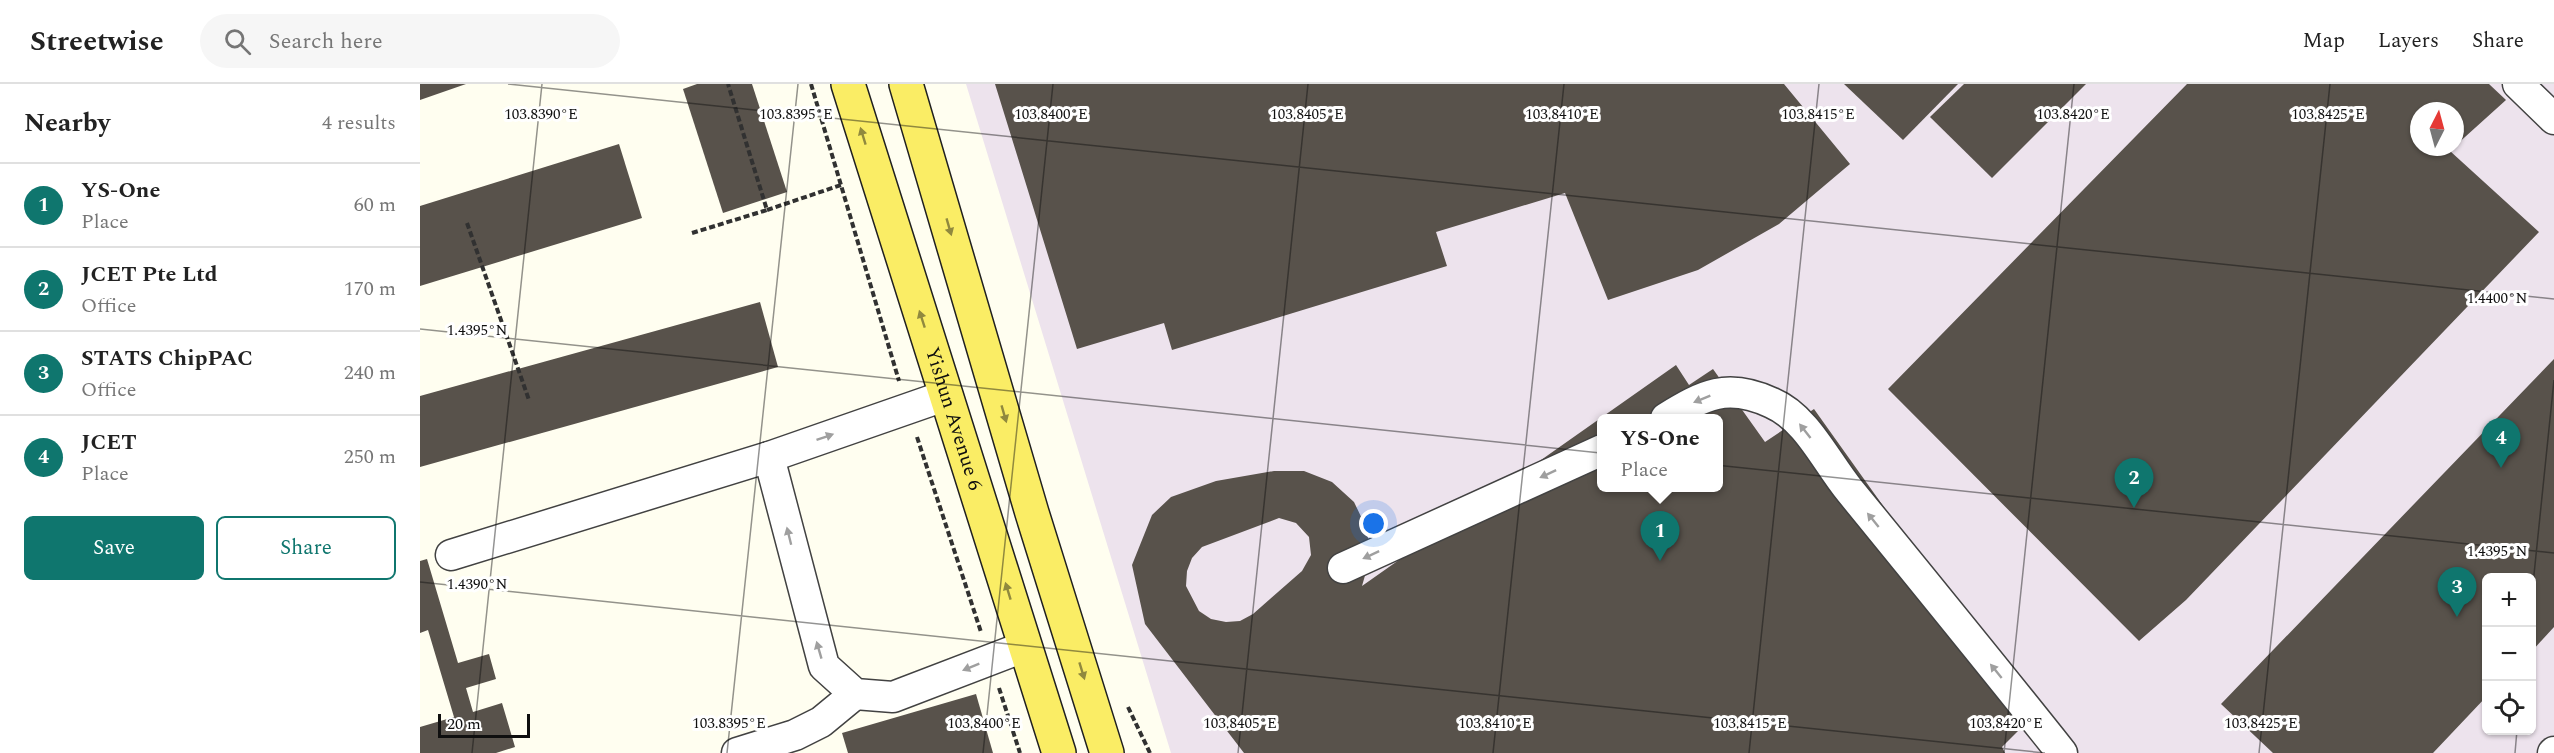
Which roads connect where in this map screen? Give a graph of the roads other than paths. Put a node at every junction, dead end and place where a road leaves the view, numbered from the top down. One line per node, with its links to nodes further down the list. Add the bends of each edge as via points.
1 (848, 84): 5 (main road, Yishun Avenue 6, one-way to 1)
2 (906, 84): 15 (main road, one-way to 15)
3 (2518, 84): 4 (lane)
4 (2554, 119)
5 (947, 395): 8 (lane, one-way to 5); 11 (main road, Yishun Avenue 6, one-way to 5)
6 (1673, 414): 16 (lane, one-way to 6, via 1788,412 1759,397 1722,393 1702,397)
7 (1597, 452): 10 (lane, one-way to 10)
8 (769, 457): 9 (lane); 12 (lane, one-way to 8, via 824,666)
9 (451, 555)
10 (1343, 568)
11 (1026, 646): 12 (lane, one-way to 12, via 893,697); 14 (main road, Yishun Avenue 6)
12 (855, 694): 13 (lane, via 821,722 795,735)
13 (737, 753)
14 (1059, 753)
15 (1107, 753)
16 (2062, 753)

